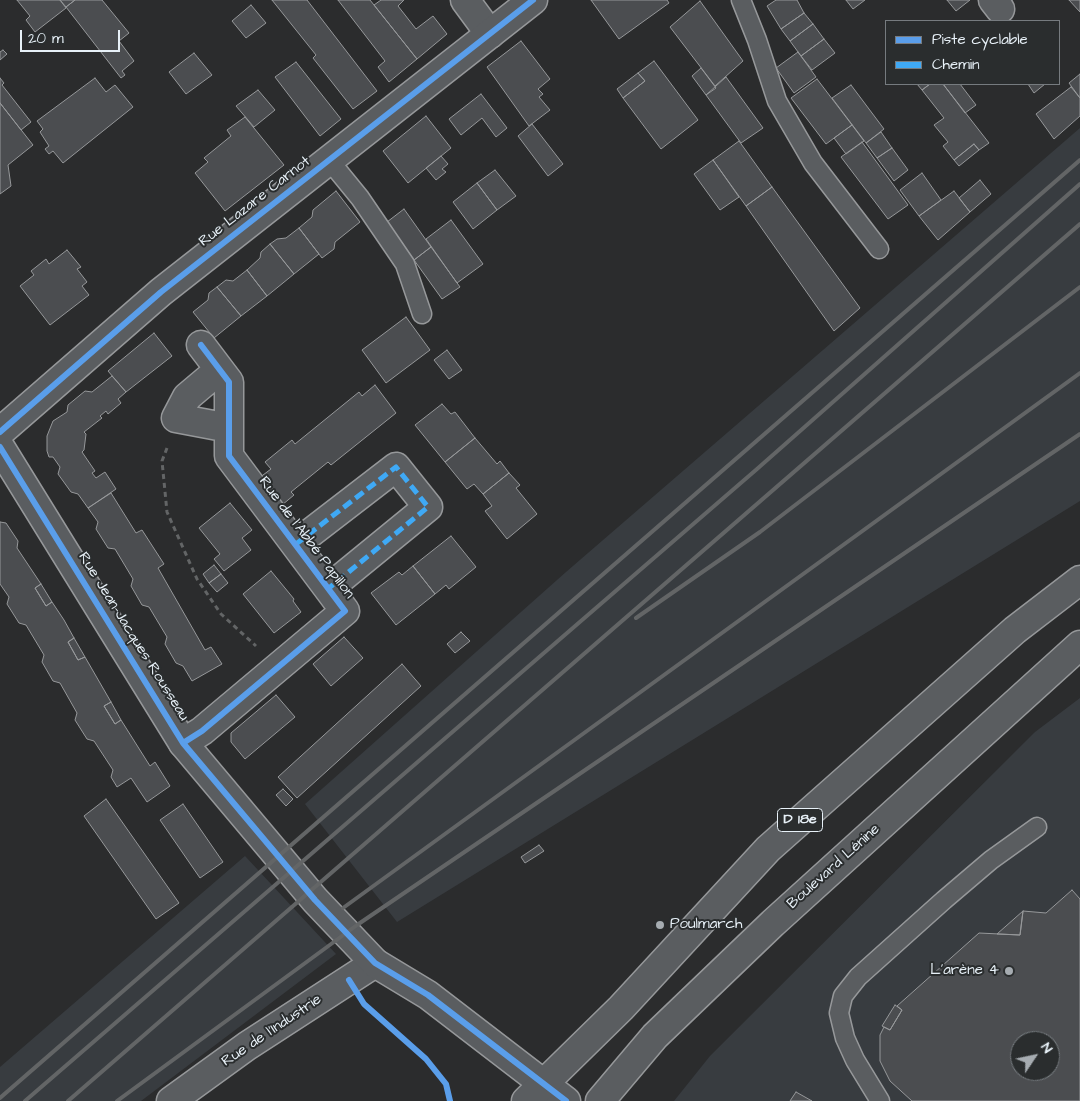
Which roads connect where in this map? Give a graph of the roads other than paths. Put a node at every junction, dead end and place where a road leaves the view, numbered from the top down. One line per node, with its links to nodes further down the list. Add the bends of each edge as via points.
1 (465, 0): 4 (street)
2 (532, 0): 4 (street, Rue Lazare Carnot)
3 (741, 0): 6 (lane, via 777,101 813,163)
4 (490, 34): 5 (street, Rue Lazare Carnot)
5 (329, 160): 7 (lane, via 360,198 405,264); 11 (street, Rue Lazare Carnot, via 161,292)
6 (879, 249)
7 (422, 314)
8 (201, 345): 9 (street, Rue de l'Abbé Papillon)
9 (219, 370): 10 (street, Rue de l'Abbé Papillon, via 228,382); 10 (street, via 187,397 176,418)
10 (229, 428): 13 (street, Rue de l'Abbé Papillon, via 229,456)
11 (0, 432)
12 (0, 447): 17 (street, Rue Jean-Jacques Rousseau)
13 (296, 544): 15 (street, Rue de l'Abbé Papillon); 15 (street, Rue de l'Abbé Papillon, via 396,467 428,507)
14 (1080, 580): 20 (street, D 18e, via 1015,630 768,849 621,1008)
15 (329, 588): 17 (street, Rue de l'Abbé Papillon, via 346,611 202,731)
16 (1080, 645): 23 (street, Boulevard Lénine, via 773,923 655,1036)
17 (183, 743): 19 (street, Rue Jean-Jacques Rousseau, via 315,900)
18 (1037, 827): 24 (lane, via 944,900 858,977 844,996 839,1013 845,1038)
19 (376, 963): 20 (street, Rue Jean-Jacques Rousseau, via 428,995); 21 (street, Rue de l'Industrie, via 247,1046)
20 (534, 1092): 22 (street, Rue Jean-Jacques Rousseau)
21 (171, 1101)
22 (566, 1101)
23 (600, 1101)
24 (880, 1101)

